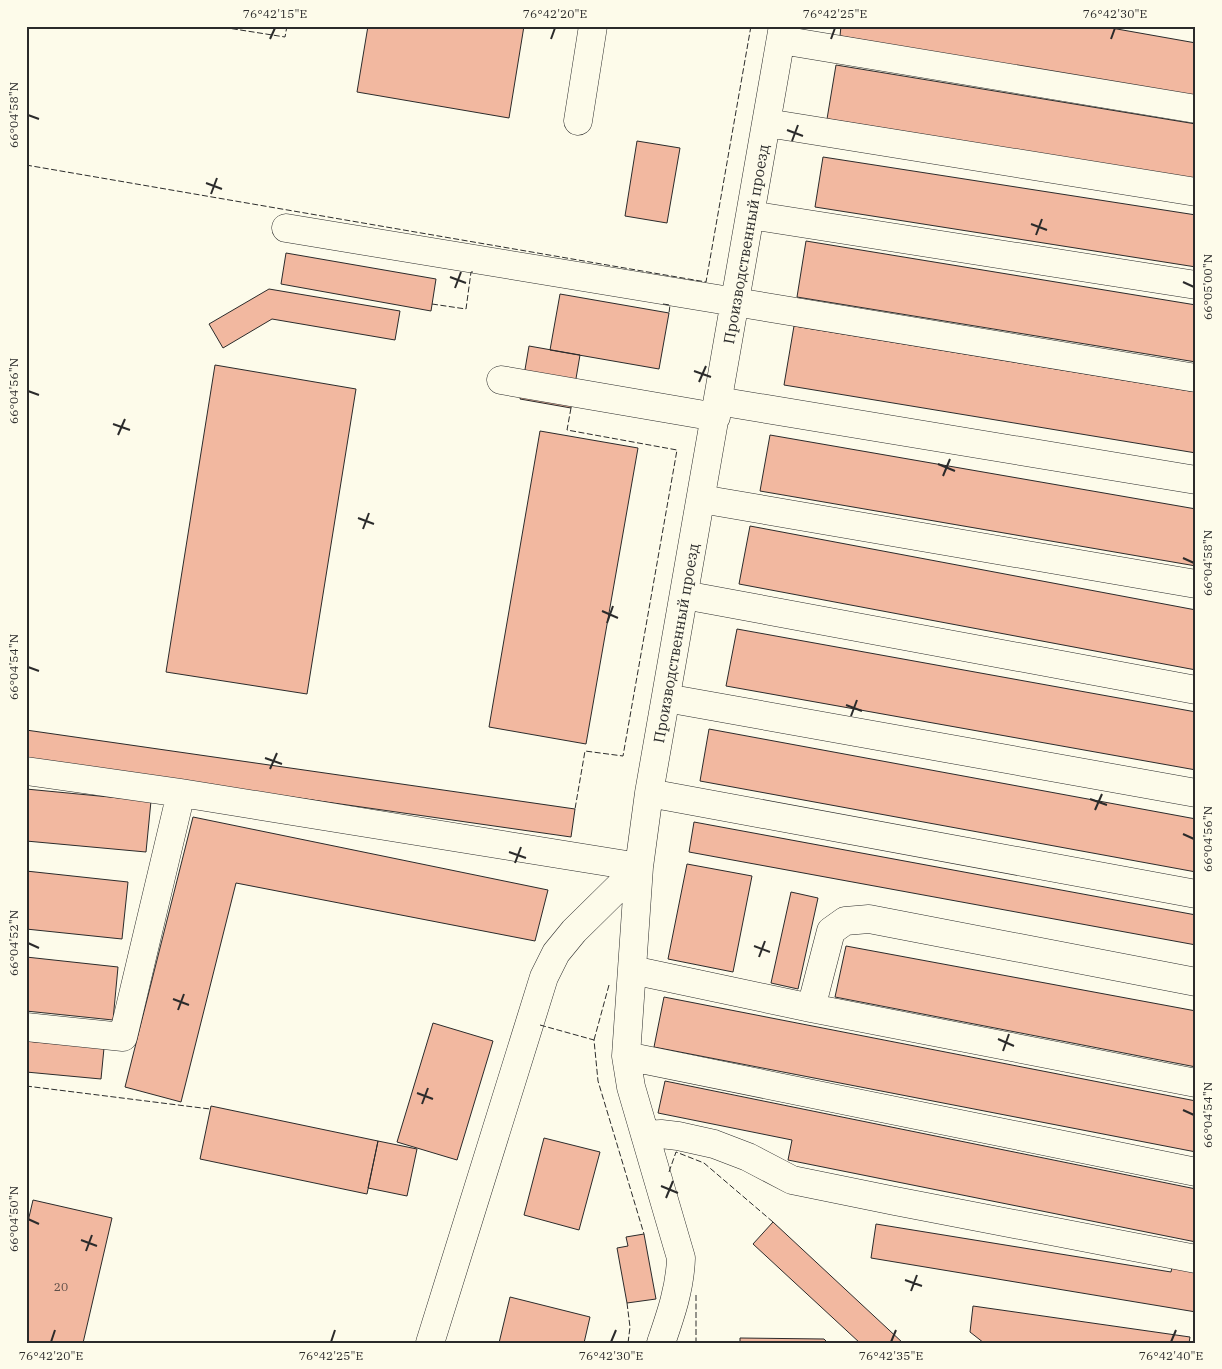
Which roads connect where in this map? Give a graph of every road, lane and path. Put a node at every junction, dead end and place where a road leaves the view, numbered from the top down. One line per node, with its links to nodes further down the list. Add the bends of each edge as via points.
1 (593, 26): 4 (street)
2 (782, 33): 3 (street); 5 (street, Производственный проезд)
3 (1196, 110)
4 (578, 122)
5 (766, 123): 6 (street); 7 (street, Производственный проезд)
6 (1196, 192)
7 (750, 215): 9 (street); 10 (street, Производственный проезд)
8 (286, 228): 10 (street)
9 (1196, 285)
10 (735, 302): 11 (street); 13 (street, Производственный проезд)
11 (1196, 378)
12 (501, 380): 13 (street)
13 (717, 409): 14 (street); 15 (street, Производственный проезд)
14 (1196, 480)
15 (701, 499): 16 (street); 17 (street, Производственный проезд)
16 (1196, 584)
17 (684, 595): 18 (street); 19 (street, Производственный проезд)
18 (1196, 690)
19 (666, 698): 22 (street, Производственный проезд); 23 (street)
20 (26, 771): 21 (street)
21 (181, 793): 24 (street); 29 (street, via 123,1037)
22 (649, 793): 24 (street, Производственный проезд); 25 (street)
23 (1196, 793)
24 (639, 867): 26 (street, Производственный проезд); 35 (street, via 574,931 556,953 544,977)
25 (1196, 894)
26 (632, 970): 28 (street); 30 (street, Производственный проезд)
27 (1196, 982): 28 (street, via 861,919 845,921 831,932)
28 (811, 1008): 31 (street)
29 (26, 1027)
30 (626, 1056): 32 (street, Производственный проезд); 33 (street)
31 (1196, 1082)
32 (645, 1135): 34 (street, via 670,1135 714,1144 792,1180); 36 (street, Производственный проезд, via 681,1258 677,1294)
33 (1196, 1172)
34 (1196, 1259)
35 (430, 1343)
36 (661, 1343)

